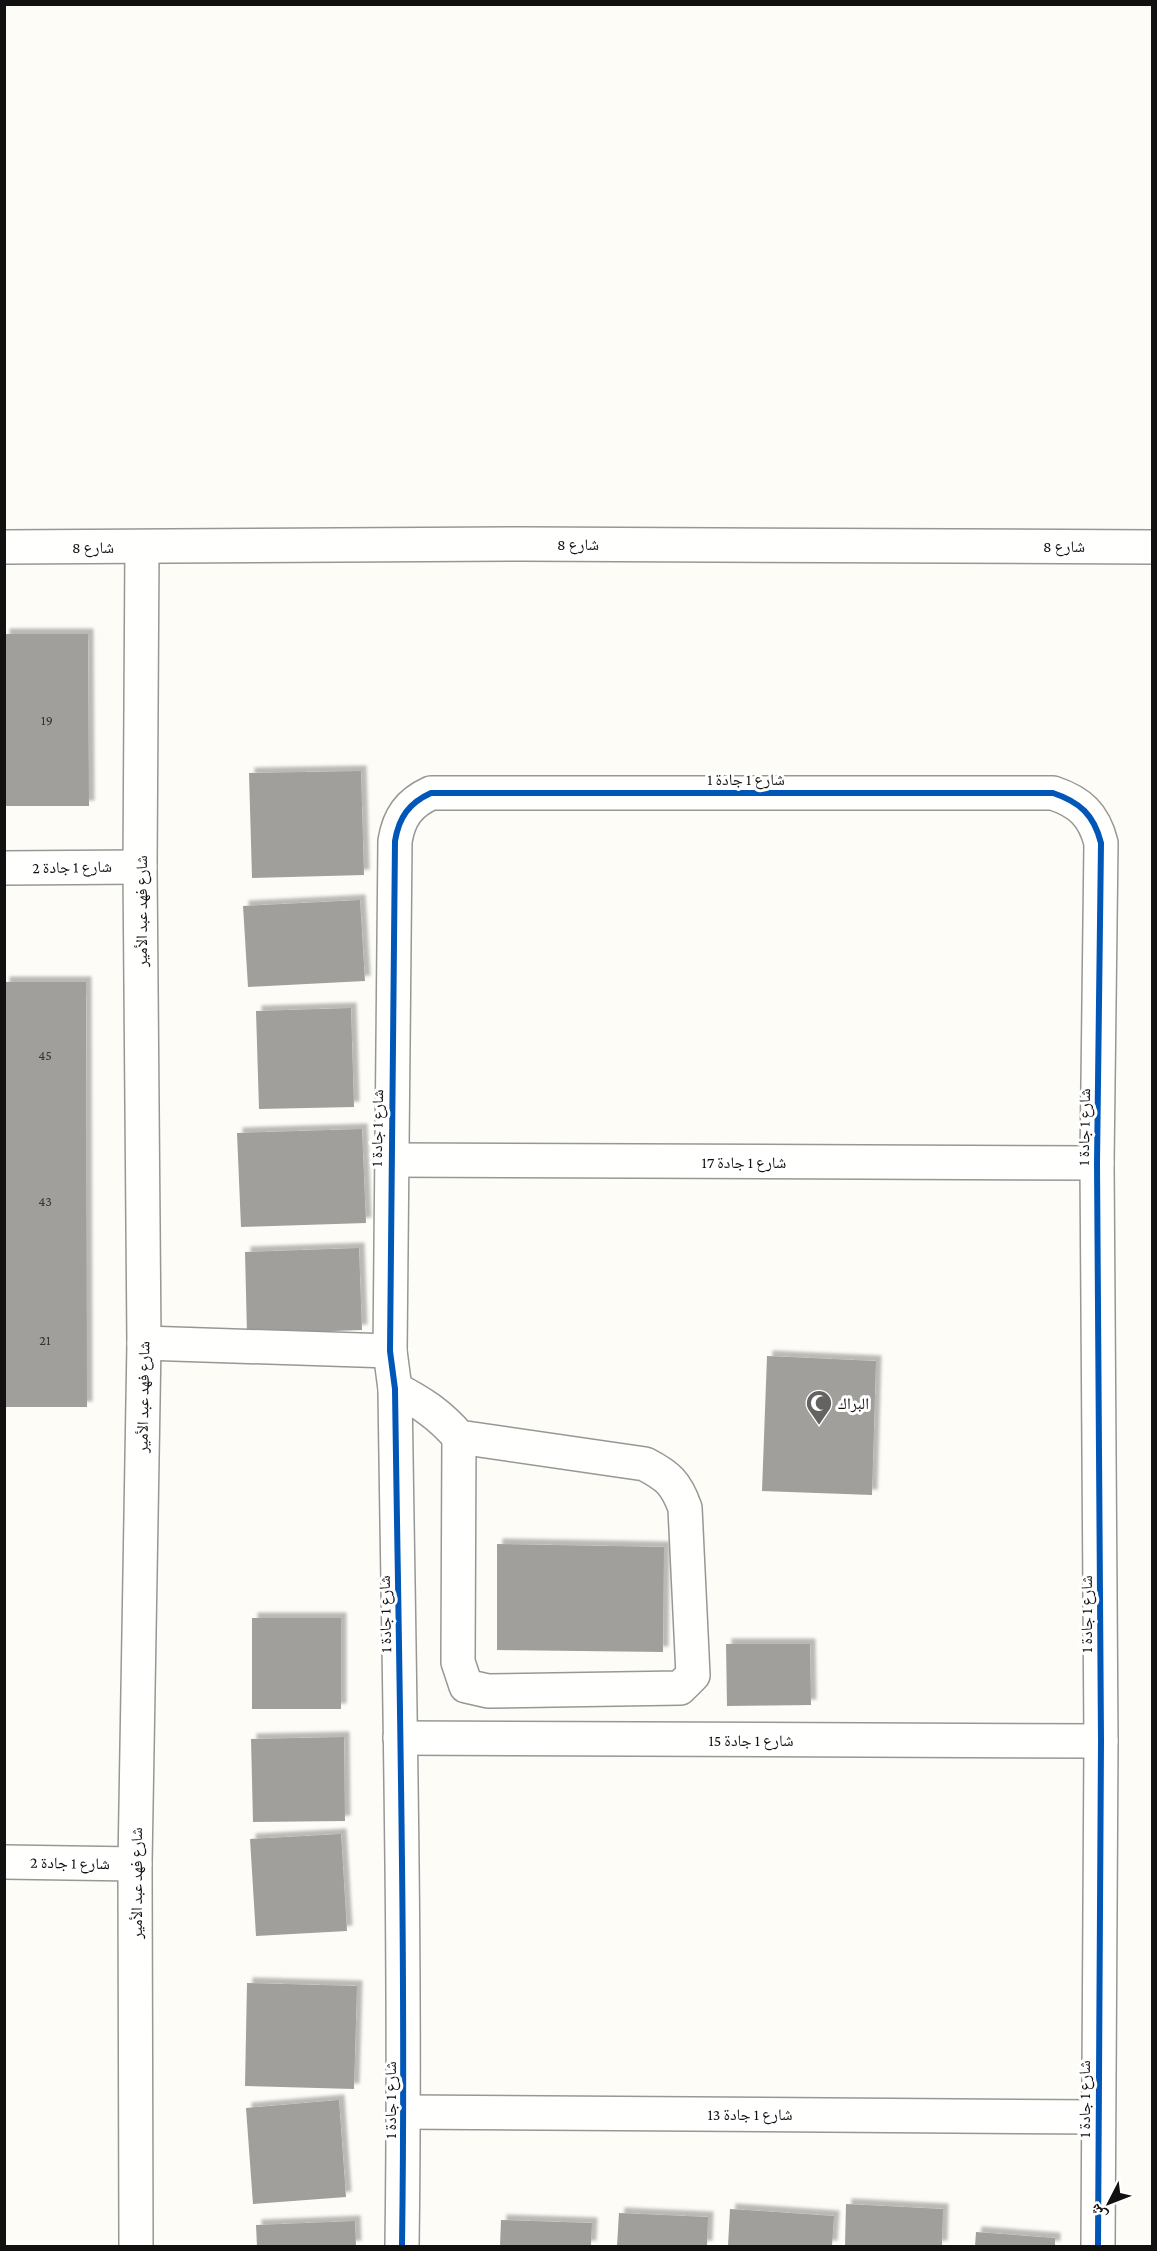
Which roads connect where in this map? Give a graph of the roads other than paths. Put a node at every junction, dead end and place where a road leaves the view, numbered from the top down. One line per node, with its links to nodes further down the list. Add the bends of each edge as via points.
1 (1152, 546): 3 (street, شارع 8)
2 (4, 547): 3 (street, شارع 8)
3 (142, 547): 4 (street, شارع فهد عبد الأمير)
4 (140, 867): 5 (street, شارع 1 جادة 2); 8 (street, شارع فهد عبد الأمير)
5 (4, 868)
6 (390, 1160): 7 (street, شارع 1 جادة 17); 7 (street, شارع 1 جادة 1, via 395,841 405,811 417,800 431,793 1053,793 1071,798 1086,810 1101,843); 9 (street, شارع 1 جادة 1)
7 (1097, 1163): 13 (street, شارع 1 جادة 1)
8 (144, 1342): 9 (street); 15 (street, شارع فهد عبد الأمير)
9 (390, 1351): 10 (street, شارع 1 جادة 1)
10 (395, 1389): 11 (street, via 423,1403); 12 (street, شارع 1 جادة 1)
11 (459, 1437): 11 (street, via 645,1464 663,1473 678,1488 685,1508 693,1675 680,1688 488,1691 466,1686 458,1662)
12 (400, 1738): 13 (street, شارع 1 جادة 15); 16 (street, شارع 1 جادة 1)
13 (1101, 1741): 17 (street, شارع 1 جادة 1)
14 (4, 1862): 15 (street, شارع 1 جادة 2)
15 (135, 1864): 18 (street, شارع فهد عبد الأمير)
16 (404, 2112): 17 (street, شارع 1 جادة 13); 19 (street, شارع 1 جادة 1)
17 (1097, 2117): 20 (street, شارع 1 جادة 1)
18 (136, 2247)
19 (402, 2247)
20 (1098, 2247)

